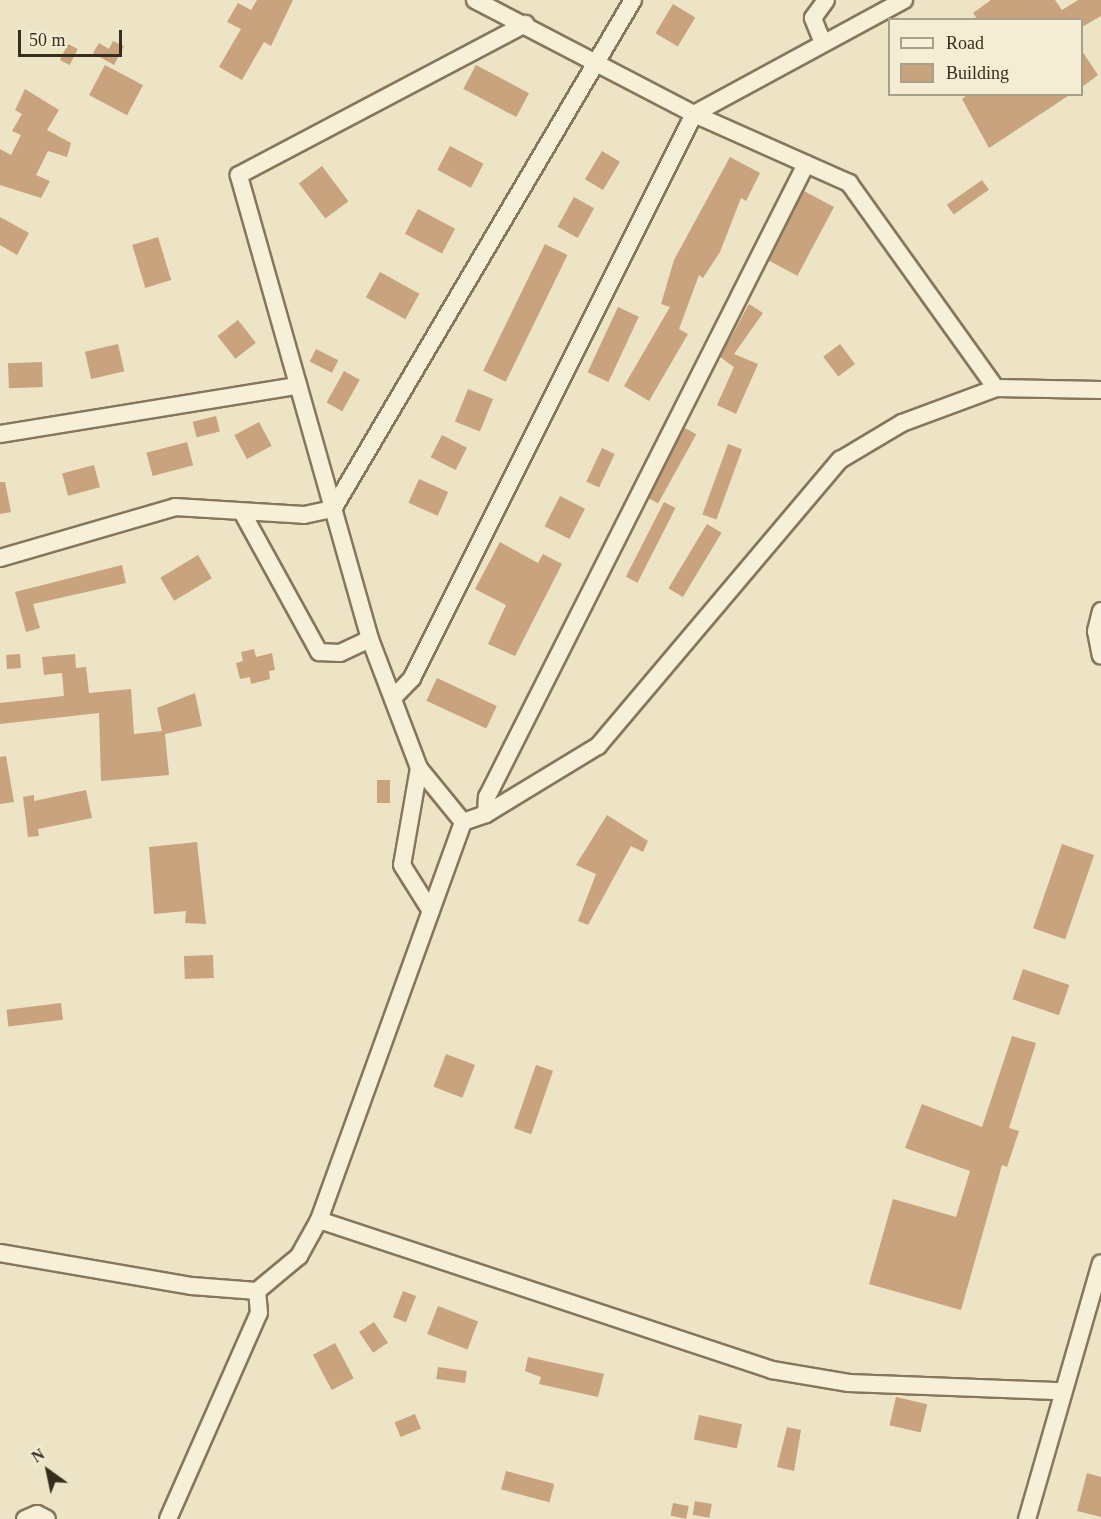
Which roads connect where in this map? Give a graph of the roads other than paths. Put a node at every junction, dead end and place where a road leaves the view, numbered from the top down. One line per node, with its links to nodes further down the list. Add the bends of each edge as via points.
1 (475, 0): 5 (street)
2 (633, 0): 7 (street)
3 (826, 0): 6 (street, via 813,18)
4 (904, 0): 6 (street)
5 (526, 24): 7 (street); 10 (street, via 239,175)
6 (823, 43): 8 (street)
7 (595, 60): 8 (street); 14 (street)
8 (694, 114): 9 (street); 20 (street, via 412,678)
9 (806, 164): 11 (street, via 849,183); 22 (street, via 487,797)
10 (298, 386): 13 (street); 14 (street)
11 (996, 388): 12 (street); 22 (street, via 902,423 840,460 598,746)
12 (1101, 390)
13 (0, 434)
14 (333, 509): 15 (street, via 304,515); 18 (street)
15 (242, 512): 16 (street, via 176,507); 18 (street, via 320,652 340,653)
16 (0, 558)
17 (1101, 611): 19 (street, via 1096,631)
18 (370, 639): 20 (street)
19 (1101, 656)
20 (393, 698): 21 (street)
21 (419, 768): 23 (street); 24 (street, via 402,865)
22 (486, 814): 23 (street)
23 (463, 822): 24 (street)
24 (431, 911): 25 (street)
25 (319, 1220): 28 (street, via 299,1256); 29 (street, via 772,1370 849,1383)
26 (0, 1253): 28 (street, via 192,1286)
27 (1101, 1263): 29 (street)
28 (257, 1291): 32 (street, via 260,1313)
29 (1062, 1390): 33 (street)
30 (25, 1519): 31 (street, via 37,1514)
31 (47, 1519)
32 (168, 1519)
33 (1027, 1519)

